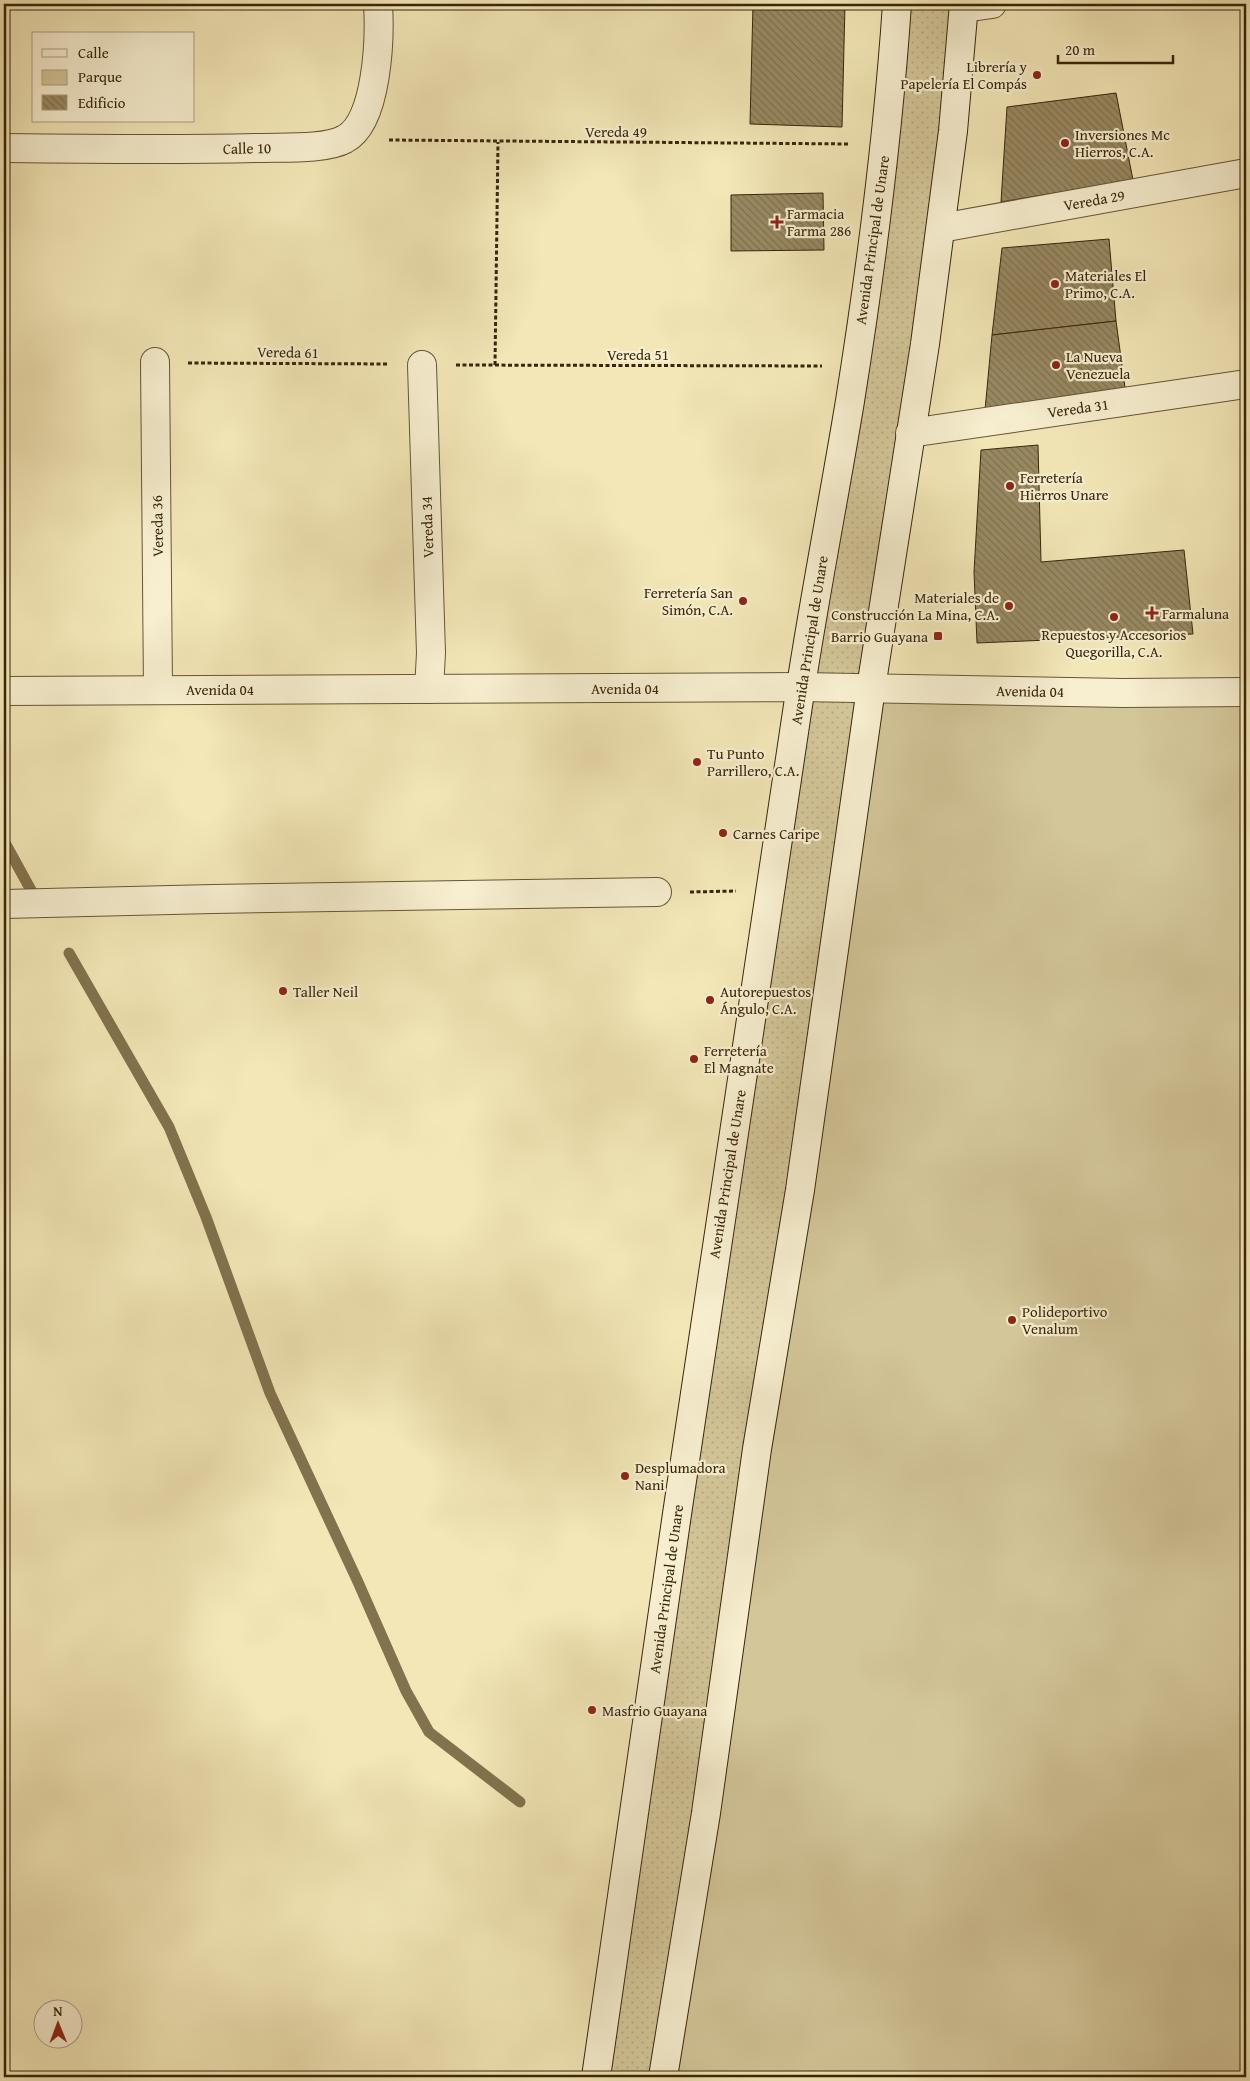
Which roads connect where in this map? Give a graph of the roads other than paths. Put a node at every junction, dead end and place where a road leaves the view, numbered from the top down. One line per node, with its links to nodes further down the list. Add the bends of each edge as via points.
1 (378, 4): 5 (street, Calle 10, via 379,25 371,99 360,125 346,139 317,146 170,150)
2 (897, 4): 12 (street, Avenida Principal de Unare, via 879,204)
3 (992, 4): 4 (street)
4 (964, 6): 7 (street)
5 (4, 148)
6 (1246, 173): 7 (street, Vereda 29)
7 (941, 228): 11 (street)
8 (155, 362): 15 (street, Vereda 36)
9 (422, 365): 13 (street, Vereda 34, via 431,653)
10 (1246, 384): 11 (street, Vereda 31)
11 (910, 433): 14 (street)
12 (801, 687): 13 (street, Avenida 04); 14 (street, Avenida 04); 20 (street, Avenida Principal de Unare)
13 (429, 688): 15 (street, Avenida 04)
14 (871, 688): 17 (street, Avenida 04); 21 (street, via 800,1190 757,1449 706,1813)
15 (158, 690): 16 (street, Avenida 04)
16 (4, 691)
17 (1246, 692)
18 (657, 892): 19 (street)
19 (4, 904)
20 (596, 2077)
21 (663, 2077)

